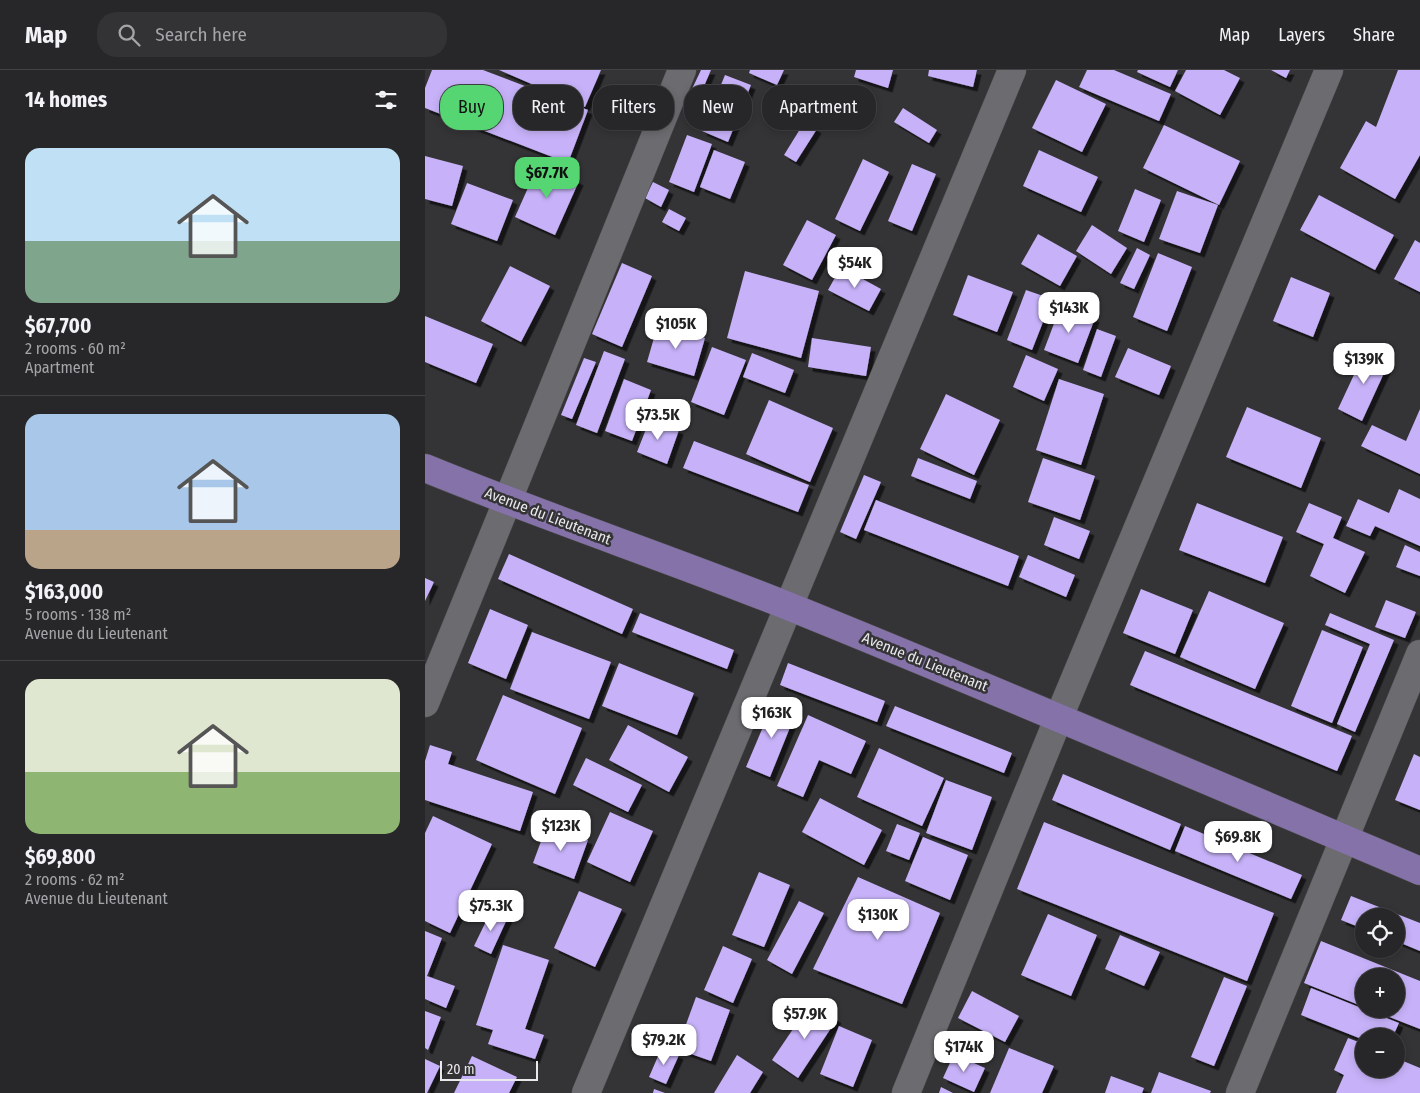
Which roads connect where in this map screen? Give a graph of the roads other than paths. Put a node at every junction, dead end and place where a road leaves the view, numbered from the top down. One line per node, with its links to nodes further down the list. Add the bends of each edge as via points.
1 (682, 70): 5 (street)
2 (1012, 70): 6 (street)
3 (1329, 70): 9 (street)
4 (425, 468): 5 (main road, Avenue du Lieutenant)
5 (507, 502): 6 (main road, Avenue du Lieutenant); 8 (street)
6 (790, 607): 9 (main road, Avenue du Lieutenant); 12 (street)
7 (1420, 654): 10 (street)
8 (425, 703)
9 (1059, 716): 10 (main road, Avenue du Lieutenant); 13 (street)
10 (1344, 838): 11 (main road, Avenue du Lieutenant); 14 (street)
11 (1420, 871)
12 (586, 1093)
13 (906, 1093)
14 (1240, 1093)

